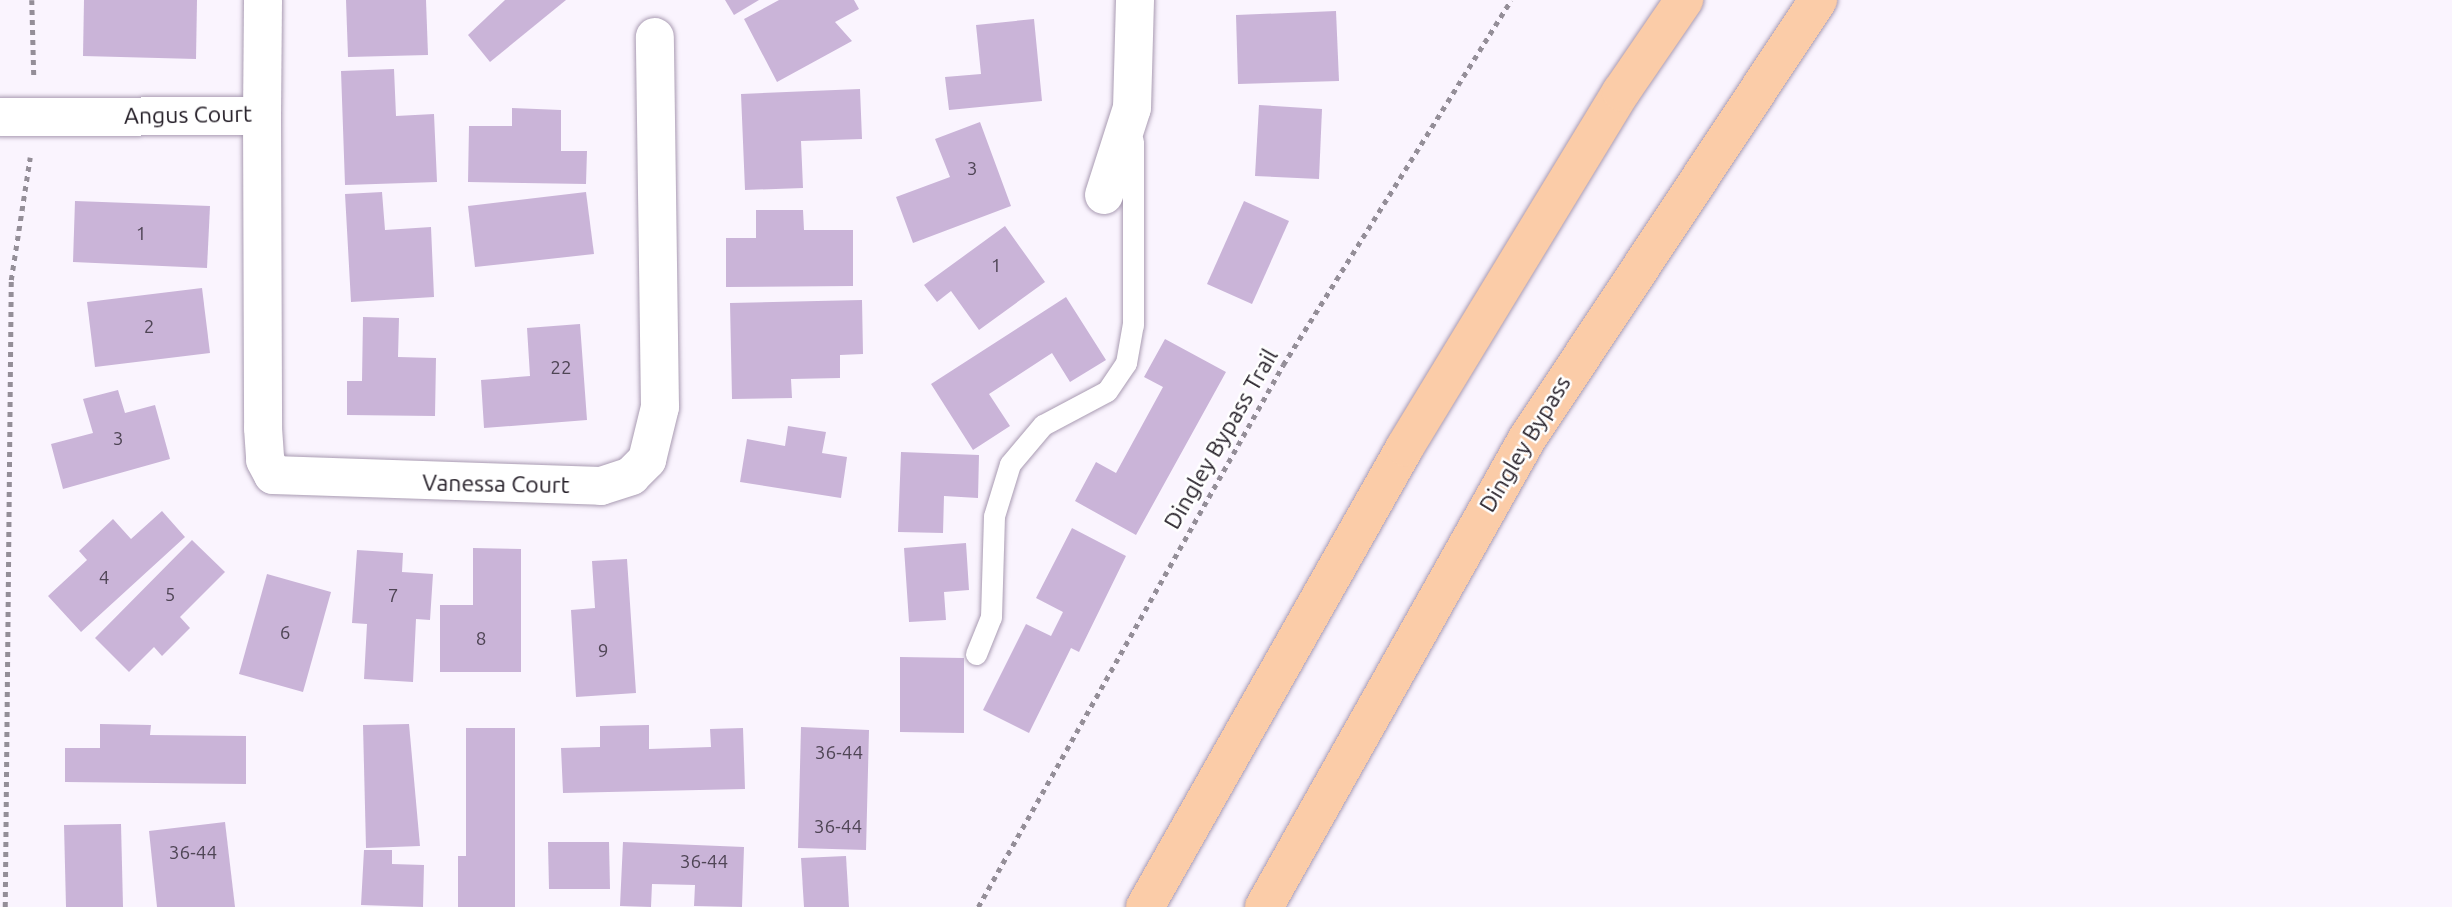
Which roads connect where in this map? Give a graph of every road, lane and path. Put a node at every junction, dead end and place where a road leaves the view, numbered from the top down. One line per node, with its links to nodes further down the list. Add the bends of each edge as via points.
1 (32, 0): 8 (path)
2 (263, 0): 11 (street, Angus Court)
3 (1135, 0): 9 (street)
4 (1511, 0): 18 (path, Dingley Bypass Trail, via 1283,365)
5 (1684, 0): 19 (highway, via 1621,92 1405,447)
6 (1818, 0): 20 (highway, Dingley Bypass, via 1527,439)
7 (655, 37): 11 (street, Vanessa Court, via 660,407 647,460 631,476 601,486 273,475 265,460 263,428)
8 (34, 85)
9 (1133, 104): 13 (street); 16 (lane, via 1133,325 1126,363 1107,391 1043,425 1010,464 994,516 991,617)
10 (0, 117): 11 (street, Angus Court)
11 (262, 117)
12 (31, 146): 14 (path, via 11,280)
13 (1104, 195)
14 (9, 488): 15 (path); 17 (path)
15 (0, 489)
16 (976, 654)
17 (5, 907)
18 (978, 907)
19 (1145, 907)
20 (1264, 907)

